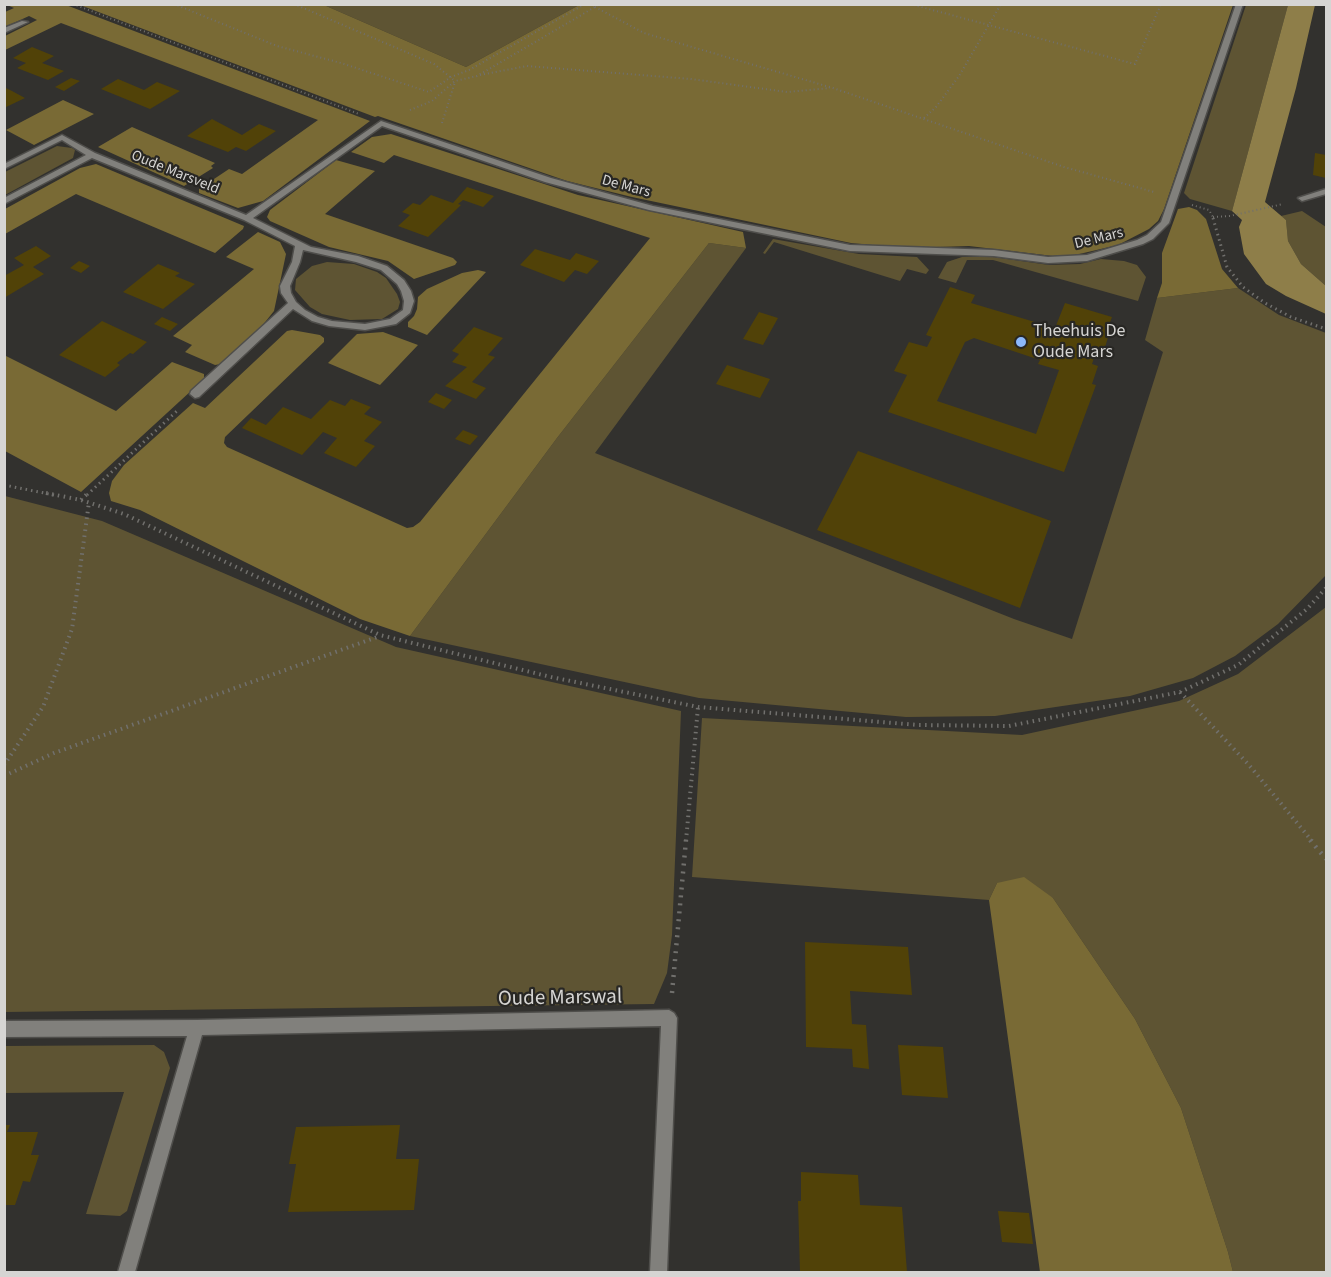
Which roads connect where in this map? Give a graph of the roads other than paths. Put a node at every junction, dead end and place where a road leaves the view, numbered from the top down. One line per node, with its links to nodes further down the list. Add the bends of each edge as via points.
1 (1240, 4): 9 (street, De Mars, via 1165,223 1150,237 1087,258 1048,261 976,252 850,248 652,208 548,180 381,123)
2 (24, 22): 3 (street)
3 (4, 31)
4 (92, 155): 5 (street, Oude Marsveld, via 62,137); 8 (street); 9 (street, Oude Marsveld)
5 (4, 167)
6 (1326, 192): 7 (street)
7 (1302, 198)
8 (4, 202)
9 (248, 218): 10 (street, Oude Marsveld)
10 (300, 244): 11 (street, via 285,286); 11 (street, Oude Marsveld, via 384,268 401,282 409,306 393,321 347,327 315,319)
11 (293, 304): 12 (street)
12 (195, 394)
13 (197, 1028): 14 (street, Oude Marswal); 15 (street); 16 (street, Oude Marswal, via 669,1018)
14 (4, 1029)
15 (126, 1272)
16 (659, 1272)

